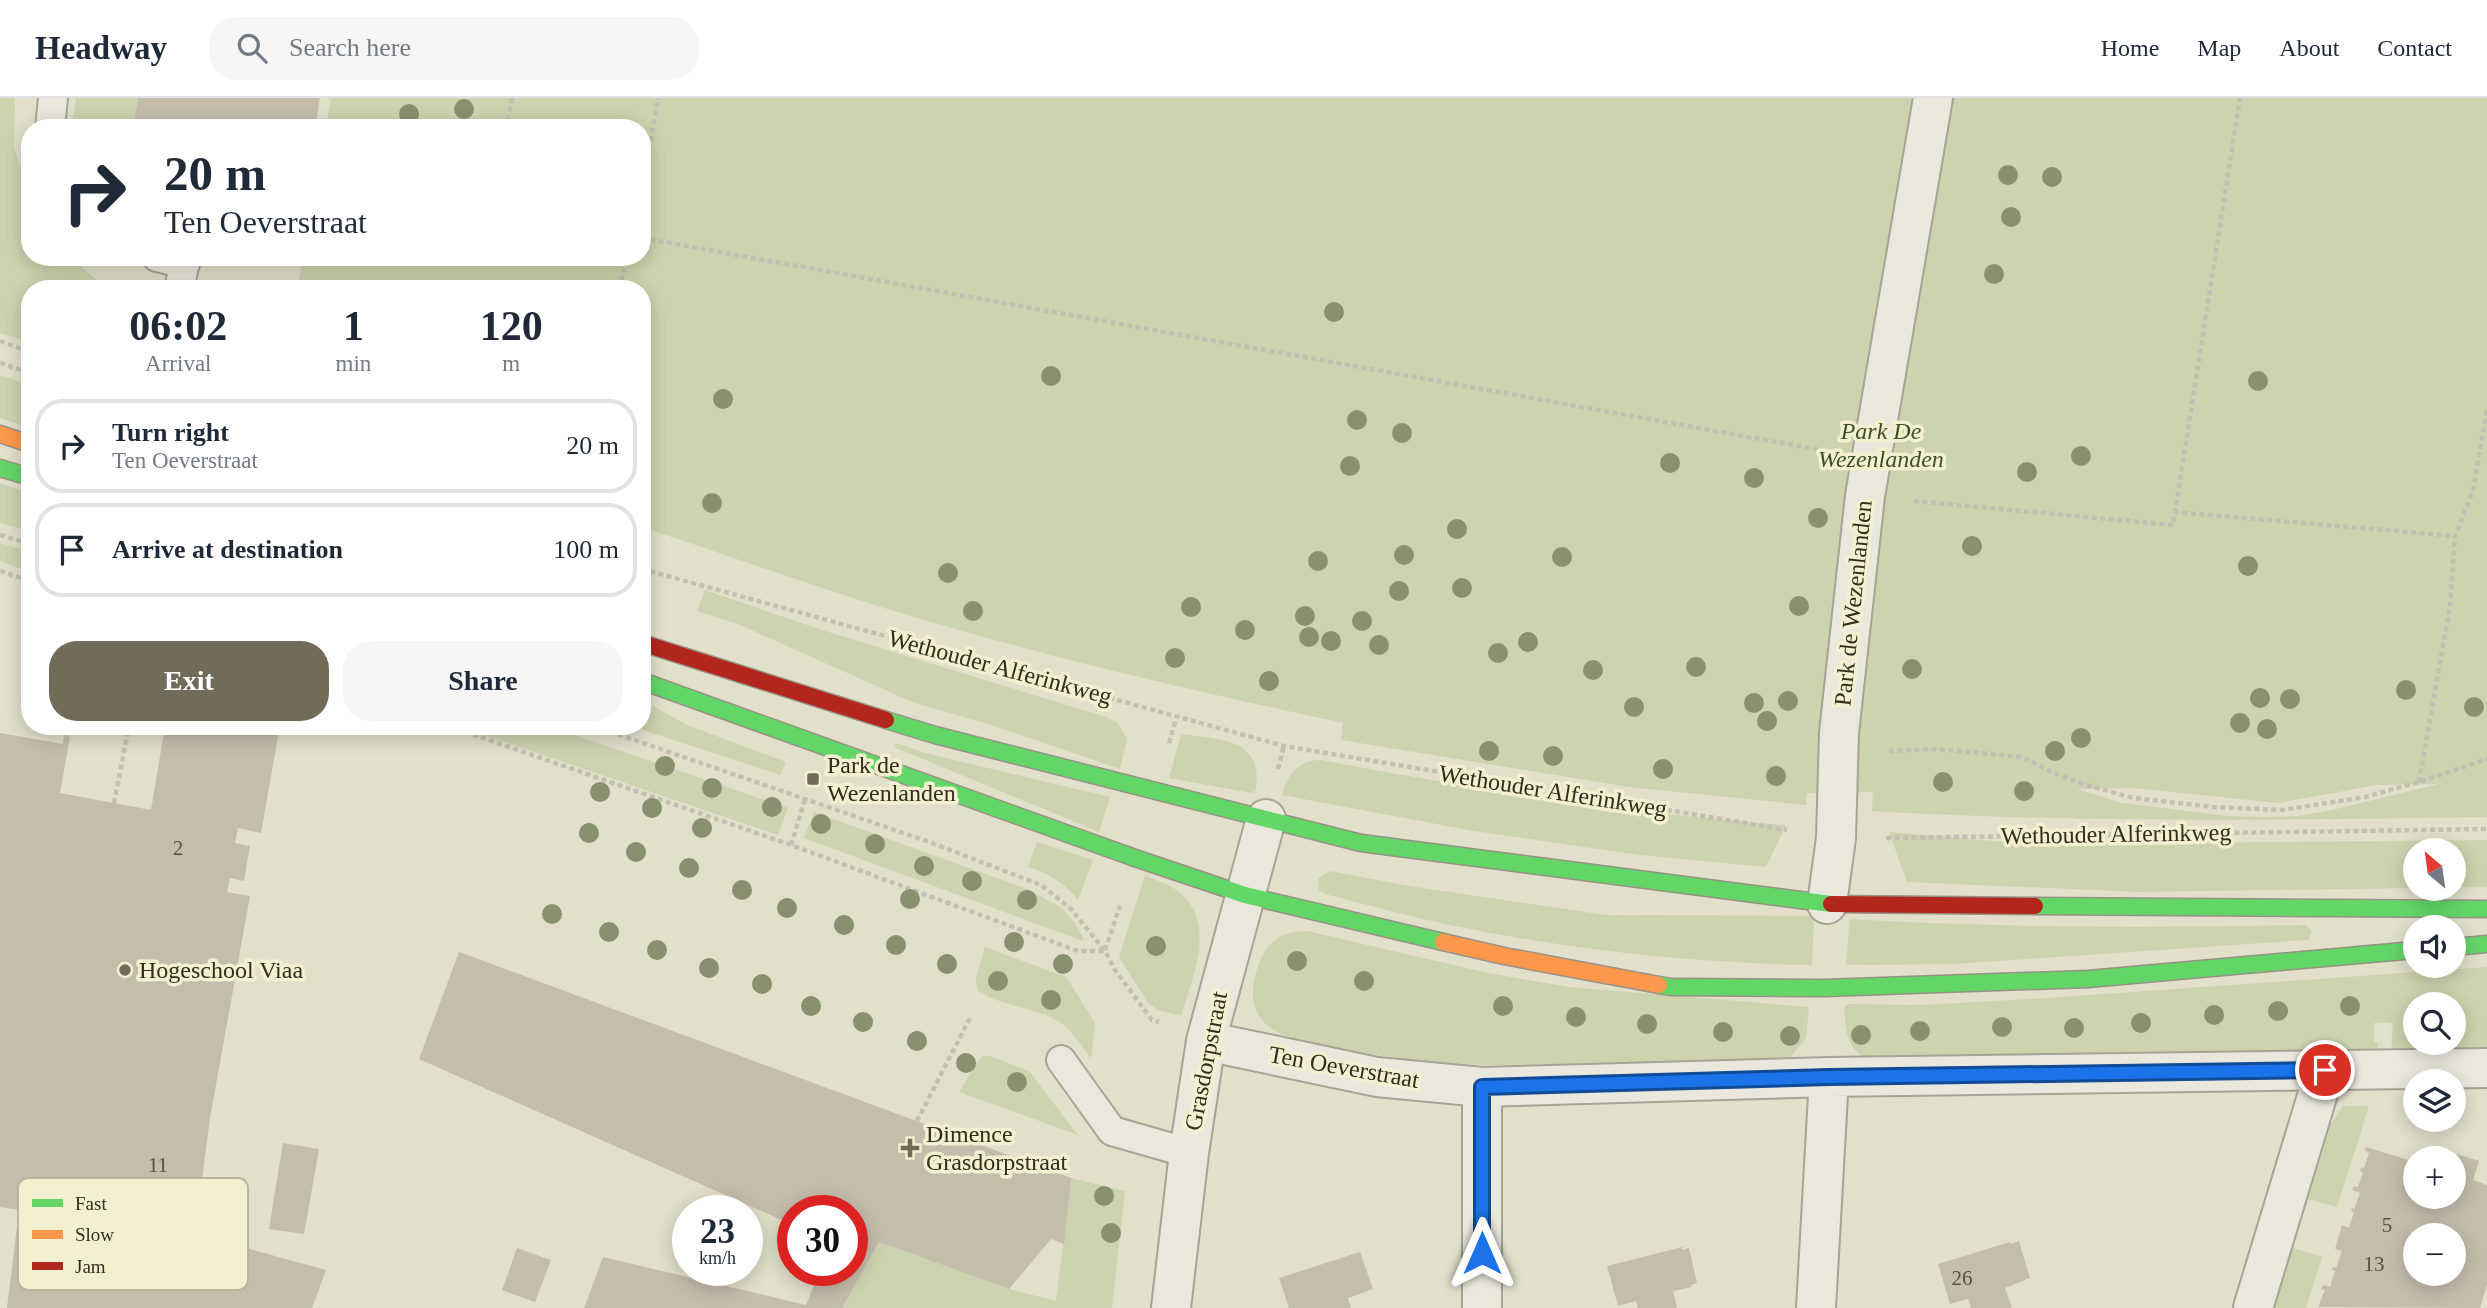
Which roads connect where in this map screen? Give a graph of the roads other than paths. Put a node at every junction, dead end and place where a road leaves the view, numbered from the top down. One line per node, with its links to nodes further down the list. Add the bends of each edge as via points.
1 (53, 98): 3 (lane)
2 (1933, 98): 12 (street, Park de Wezenlanden, via 1865,496)
3 (51, 119)
4 (0, 434): 5 (main road)
5 (21, 441)
6 (0, 467): 7 (main road)
7 (21, 474)
8 (651, 646): 10 (main road, via 935,736)
9 (651, 684): 11 (main road)
10 (1266, 820): 11 (street, Grasdorpstraat); 12 (main road, via 1361,843)
11 (1245, 895): 16 (main road, via 1504,956 1671,987 1824,988 2088,979); 17 (street, Grasdorpstraat)
12 (1827, 904): 13 (main road)
13 (2487, 909)
14 (2487, 944): 15 (main road)
15 (2466, 946)
16 (2403, 951)
17 (1206, 1041): 22 (street, Ten Oeverstraat, via 1377,1077); 23 (street, Grasdorpstraat)
18 (1061, 1060): 23 (lane, via 1112,1131)
19 (2487, 1068): 20 (street, Ten Oeverstraat)
20 (2325, 1070): 21 (street, Ten Oeverstraat); 27 (street)
21 (1829, 1077): 22 (street, Ten Oeverstraat); 26 (street)
22 (1482, 1087): 25 (street)
23 (1189, 1153): 24 (street, Grasdorpstraat)
24 (1171, 1308)
25 (1482, 1308)
26 (1816, 1308)
27 (2253, 1308)

